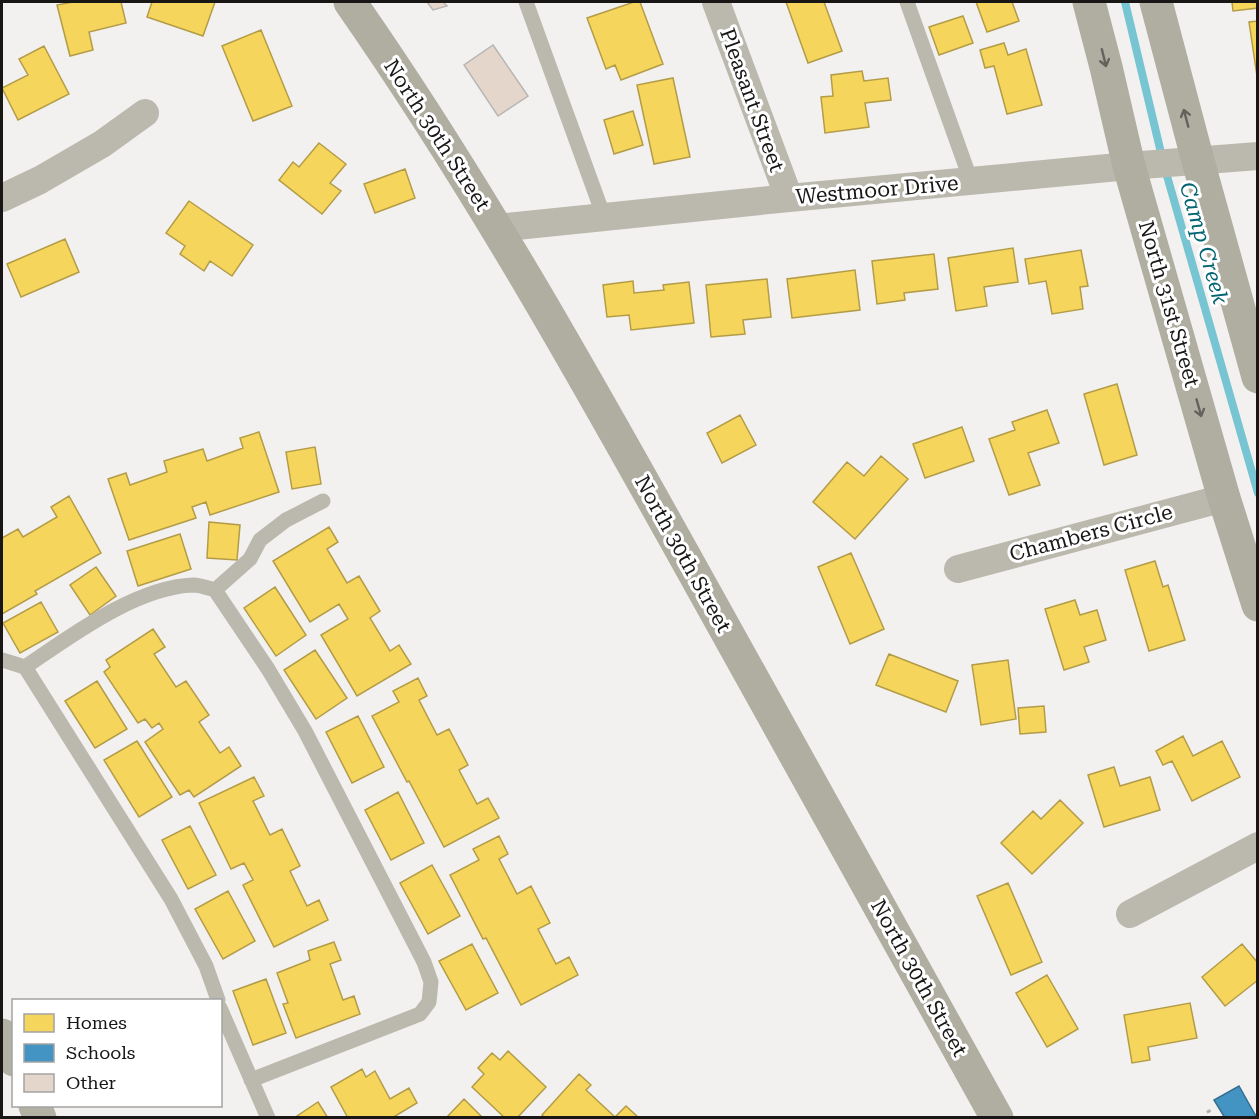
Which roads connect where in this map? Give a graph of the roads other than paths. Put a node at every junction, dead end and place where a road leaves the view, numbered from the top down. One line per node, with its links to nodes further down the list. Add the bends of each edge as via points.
1 (350, 2): 15 (main road, North 30th Street)
2 (526, 2): 14 (lane)
3 (716, 2): 13 (street, Pleasant Street)
4 (907, 2): 11 (lane)
5 (1089, 2): 10 (main road, North 31st Street, one-way to 10)
6 (1156, 2): 9 (main road, one-way to 6)
7 (146, 113): 12 (street, via 102,144)
8 (1257, 156): 9 (street, Westmoor Drive)
9 (1198, 161): 10 (street, Westmoor Drive); 16 (main road)
10 (1129, 166): 11 (street, Westmoor Drive); 17 (main road, North 31st Street, one-way to 17)
11 (971, 181): 13 (street, Westmoor Drive)
12 (2, 198)
13 (789, 198): 14 (street, Westmoor Drive)
14 (604, 217): 15 (street, Westmoor Drive)
15 (497, 228): 32 (main road, North 30th Street, via 660,512)
16 (1257, 376)
17 (1224, 498): 19 (street, Chambers Circle); 21 (main road, North 31st Street)
18 (323, 501): 20 (lane, via 286,520 260,540 250,559)
19 (958, 569)
20 (215, 590): 23 (lane, via 195,585 138,598); 30 (lane, via 305,731 431,982 429,1002 420,1014)
21 (1257, 605)
22 (2, 660): 23 (lane)
23 (25, 667): 26 (lane, via 171,899 206,966)
24 (1257, 846): 25 (street)
25 (1130, 914)
26 (218, 999)
27 (222, 1013): 30 (lane)
28 (2, 1035): 29 (main road)
29 (12, 1056)
30 (251, 1080): 31 (lane)
31 (268, 1118)
32 (997, 1118)

